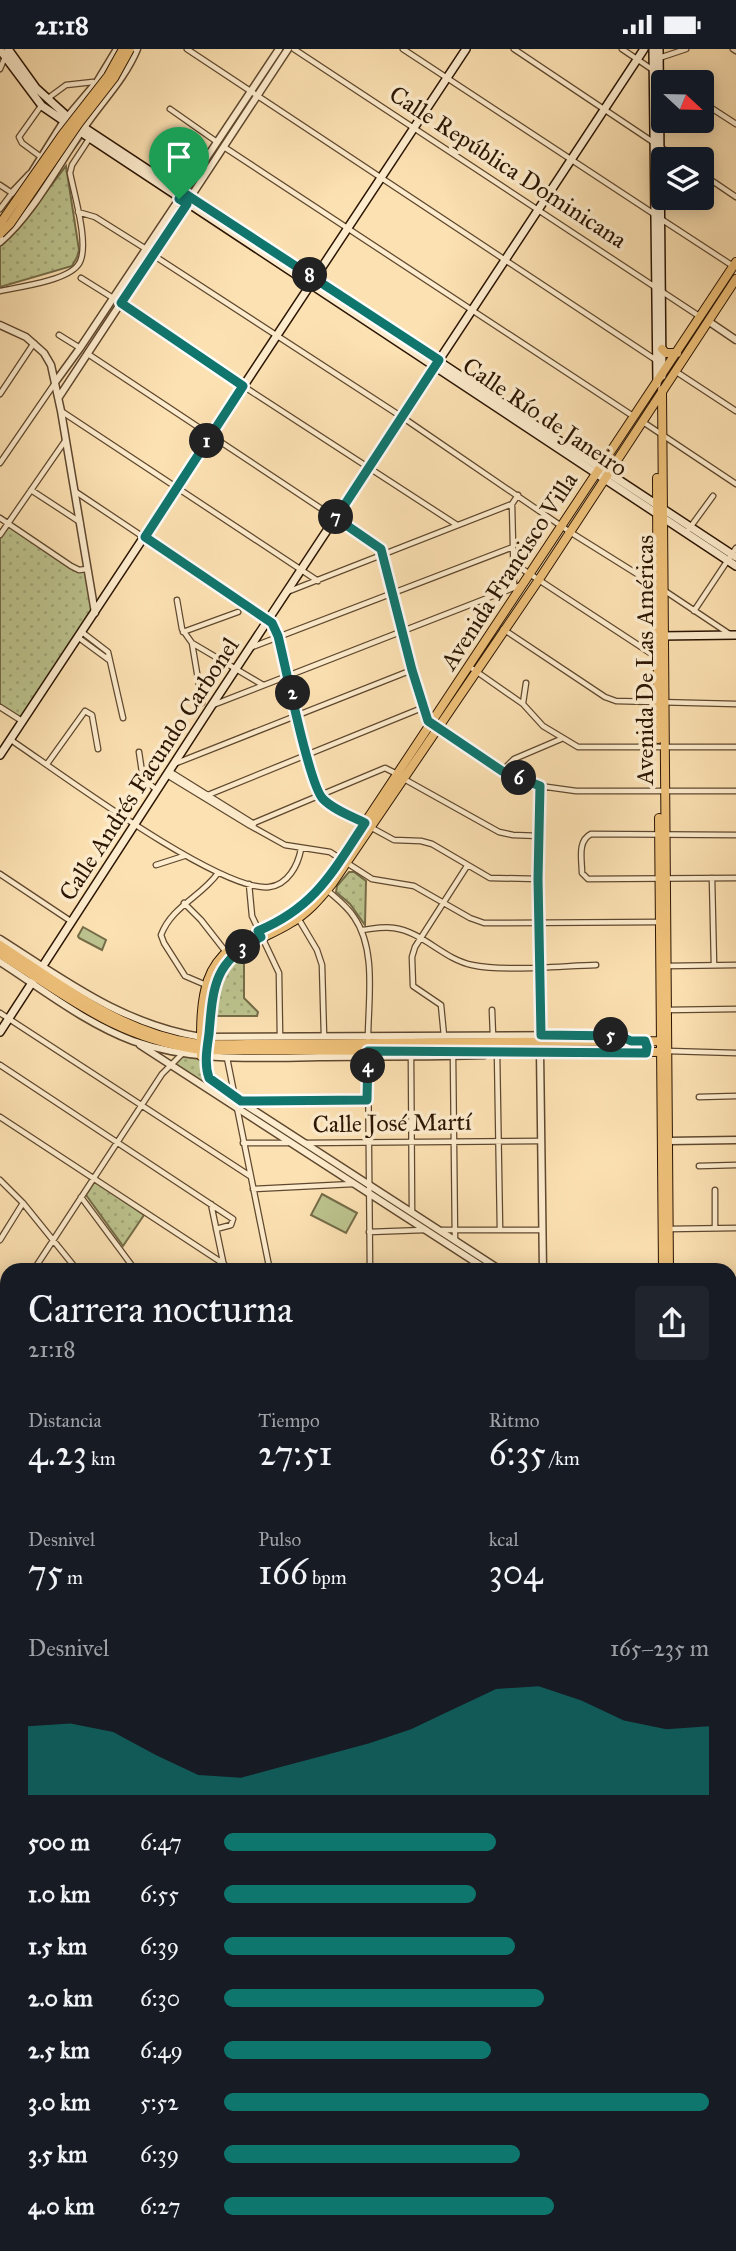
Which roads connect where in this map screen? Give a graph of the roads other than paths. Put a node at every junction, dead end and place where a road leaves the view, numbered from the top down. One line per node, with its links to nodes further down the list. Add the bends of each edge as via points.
1 (117, 49): 27 (street)
2 (123, 49): 61 (main road, bridge)
3 (130, 49): 63 (main road, bridge, via 114,78)
4 (137, 49): 30 (street)
5 (187, 49): 26 (street)
6 (279, 49): 26 (street)
7 (288, 49): 28 (street)
8 (294, 49): 36 (street, Calle República Dominicana)
9 (403, 49): 24 (street)
10 (466, 49): 24 (main road)
11 (514, 49): 32 (street)
12 (622, 49): 19 (street)
13 (644, 49): 19 (main road, Calle Andrés Facundo Carbonel)
14 (653, 49): 22 (main road, Avenida De Las Américas)
15 (659, 49): 18 (main road, Avenida De Las Américas)
16 (686, 49): 18 (street)
17 (4, 52): 20 (street); 29 (main road, Calle Río de Janeiro)
18 (659, 58): 23 (main road, Avenida De Las Américas)
19 (638, 59): 21 (street); 32 (main road, Calle Andrés Facundo Carbonel)
20 (0, 69)
21 (653, 70)
22 (656, 70)
23 (656, 70)
24 (447, 78): 36 (main road); 47 (street)
25 (93, 82): 29 (street, via 66,85)
26 (251, 91): 28 (street); 41 (street)
27 (86, 96): 30 (street, via 87,108); 34 (street)
28 (258, 96): 43 (street); 49 (street)
29 (44, 102): 34 (main road, Calle Río de Janeiro); 46 (street, via 19,137)
30 (103, 103): 37 (street)
31 (170, 109): 41 (street)
32 (604, 109): 42 (street); 47 (main road, Calle Andrés Facundo Carbonel)
33 (714, 110): 35 (street)
34 (66, 119): 37 (main road, Calle Río de Janeiro); 40 (street)
35 (736, 124)
36 (414, 128): 49 (main road); 57 (street, Calle República Dominicana)
37 (82, 129): 39 (main road, Calle Río de Janeiro); 45 (street); 53 (main road, Calle Río de Janeiro)
38 (657, 133): 42 (main road, Avenida De Las Américas)
39 (89, 139): 53 (main road, Calle Río de Janeiro); 58 (street, via 70,169)
40 (50, 142): 45 (street, via 63,142); 46 (street)
41 (217, 142): 53 (street)
42 (657, 144): 44 (street); 60 (main road, Avenida De Las Américas)
43 (224, 147): 55 (street); 62 (street)
44 (662, 147)
45 (65, 155): 64 (street, via 20,222)
46 (41, 157): 48 (street)
47 (571, 160): 57 (main road, Calle Andrés Facundo Carbonel); 60 (street)
48 (31, 172): 52 (street); 59 (street)
49 (382, 177): 62 (main road); 67 (street)
50 (714, 182): 54 (street)
51 (0, 185): 52 (street)
52 (12, 193): 56 (street)
53 (181, 196): 55 (main road, Calle Río de Janeiro); 65 (street)
54 (736, 197)
55 (190, 201): 66 (street); 71 (main road, Calle Río de Janeiro)
56 (0, 209)
57 (538, 210): 67 (main road, Calle Andrés Facundo Carbonel); 72 (street, Calle República Dominicana)
58 (78, 212): 65 (street, via 95,217); 73 (street, via 83,249 75,268)
59 (0, 217)
60 (658, 217): 68 (street); 72 (main road, Avenida De Las Américas)
61 (0, 224)
62 (348, 229): 71 (main road); 76 (street)
63 (0, 234)
64 (0, 242)
65 (146, 249): 74 (street)
66 (153, 255): 75 (street); 80 (street)
67 (505, 260): 76 (main road, Calle Andrés Facundo Carbonel); 87 (street)
68 (735, 265): 77 (main road, Avenida Francisco Villa)
69 (81, 278): 74 (street)
70 (736, 279): 77 (main road, Avenida Francisco Villa)
71 (313, 282): 80 (main road); 88 (main road, Calle Río de Janeiro)
72 (658, 289): 77 (street, Calle República Dominicana); 84 (main road, Avenida De Las Américas); 87 (main road, Avenida De Las Américas)
73 (0, 291)
74 (113, 298): 83 (street)
75 (121, 303): 85 (street); 92 (street)
76 (472, 310): 88 (main road, Calle Andrés Facundo Carbonel); 98 (street)
77 (704, 319): 81 (street, Calle República Dominicana); 86 (main road, Avenida Francisco Villa); 89 (main road, Avenida Francisco Villa)
78 (0, 325): 82 (street)
79 (59, 335): 83 (street)
80 (276, 336): 92 (main road); 99 (street)
81 (736, 340)
82 (34, 343): 91 (street, via 51,365); 94 (street)
83 (80, 348): 91 (street)
84 (662, 349): 86 (main road); 87 (main road, Avenida De Las Américas)
85 (87, 353): 95 (street); 102 (street)
86 (677, 353): 90 (main road, Avenida Francisco Villa)
87 (659, 361): 90 (main road, Avenida De Las Américas); 93 (main road, Avenida De Las Américas)
88 (437, 364): 99 (main road, Calle Andrés Facundo Carbonel); 106 (main road, Calle Río de Janeiro)
89 (675, 371): 93 (main road, Avenida Francisco Villa); 97 (street)
90 (662, 376): 93 (main road, Avenida Francisco Villa)
91 (56, 381): 95 (street); 104 (street)
92 (243, 386): 102 (main road); 105 (street)
93 (658, 391): 98 (main road, Avenida Francisco Villa); 100 (main road, Avenida Francisco Villa); 101 (main road, Avenida De Las Américas)
94 (0, 394)
95 (59, 397): 96 (street)
96 (61, 411): 103 (street); 109 (street)
97 (736, 411)
98 (633, 416): 100 (street); 106 (main road, Avenida Francisco Villa)
99 (402, 417): 105 (main road, Calle Andrés Facundo Carbonel); 112 (street)
100 (642, 421): 101 (street); 107 (main road, Avenida Francisco Villa)
101 (660, 433): 108 (street); 115 (main road, Avenida De Las Américas)
102 (211, 435): 109 (main road); 117 (street)
103 (66, 440): 110 (street); 111 (street)
104 (0, 463)
105 (369, 468): 117 (main road, Calle Andrés Facundo Carbonel); 120 (street)
106 (598, 470): 107 (main road, Calle Río de Janeiro); 121 (main road, Avenida Francisco Villa)
107 (606, 476): 115 (main road, Calle Río de Janeiro); 123 (main road, Avenida Francisco Villa)
108 (736, 484)
109 (178, 487): 125 (main road); 131 (street)
110 (31, 490): 118 (street); 119 (street)
111 (76, 492): 118 (street); 125 (street)
112 (518, 495): 114 (street); 121 (street)
113 (713, 496): 122 (street)
114 (512, 504): 120 (street); 126 (street)
115 (660, 511): 122 (main road, Calle Río de Janeiro); 138 (main road, Avenida De Las Américas)
116 (0, 518): 119 (street)
117 (336, 518): 127 (street); 131 (main road, Calle Andrés Facundo Carbonel)
118 (80, 522): 132 (street)
119 (8, 523): 124 (street); 132 (street, via 71,566)
120 (457, 525): 127 (street)
121 (561, 526): 123 (street); 133 (main road, Avenida Francisco Villa)
122 (688, 530): 128 (main road, Calle Río de Janeiro)
123 (570, 532): 135 (main road, Avenida Francisco Villa); 138 (street)
124 (0, 535)
125 (145, 537): 144 (main road); 145 (street)
126 (513, 547): 129 (street); 140 (street)
127 (383, 555): 134 (street); 140 (street)
128 (733, 555): 130 (main road, Calle Río de Janeiro); 142 (street)
129 (513, 563): 133 (street); 137 (street)
130 (736, 566)
131 (302, 568): 134 (street); 139 (main road, Calle Andrés Facundo Carbonel)
132 (87, 569): 144 (street)
133 (530, 574): 135 (street); 136 (main road, Avenida Francisco Villa)
134 (318, 580): 139 (street)
135 (538, 581): 146 (main road, Avenida Francisco Villa); 155 (street)
136 (524, 583): 137 (street); 146 (main road, Avenida Francisco Villa)
137 (514, 588): 148 (street)
138 (661, 589): 142 (street); 152 (main road, Avenida De Las Américas)
139 (287, 592): 145 (main road, Calle Andrés Facundo Carbonel)
140 (392, 593): 148 (street); 151 (street)
141 (177, 600): 147 (street)
142 (694, 611): 150 (street)
143 (238, 612): 147 (street)
144 (95, 613): 149 (main road)
145 (269, 620): 151 (street); 154 (main road, Calle Andrés Facundo Carbonel)
146 (501, 627): 157 (main road, Avenida Francisco Villa); 164 (street, via 612,700)
147 (183, 632): 153 (street)
148 (402, 632): 158 (street); 159 (street)
149 (80, 635): 170 (street, via 106,650); 171 (main road)
150 (734, 635): 152 (main road)
151 (278, 636): 154 (street); 159 (street)
152 (661, 636): 155 (main road, Avenida De Las Américas); 164 (main road, Avenida De Las Américas)
153 (192, 643): 156 (street); 162 (street)
154 (250, 647): 156 (main road, Calle Andrés Facundo Carbonel)
155 (658, 658): 164 (main road, Avenida De Las Américas)
156 (237, 668): 161 (street); 166 (main road, Calle Andrés Facundo Carbonel)
157 (473, 669): 163 (street); 172 (main road, Avenida Francisco Villa)
158 (412, 670): 168 (street); 169 (street)
159 (288, 676): 161 (street); 169 (street)
160 (526, 683): 163 (street)
161 (264, 685): 166 (street)
162 (202, 703)
163 (523, 703): 173 (street)
164 (661, 703): 165 (street); 175 (main road, Avenida De Las Américas)
165 (736, 704)
166 (212, 705): 182 (main road, Calle Andrés Facundo Carbonel)
167 (0, 707): 171 (street)
168 (422, 708): 172 (street); 179 (street)
169 (298, 716): 179 (street); 182 (street)
170 (123, 719)
171 (23, 722): 174 (main road)
172 (434, 727): 183 (street); 184 (main road, Avenida Francisco Villa)
173 (561, 739): 175 (street, via 582,748); 183 (street, via 514,759)
174 (11, 740): 180 (main road); 181 (street)
175 (661, 747): 176 (street); 187 (main road, Avenida De Las Américas)
176 (736, 747)
177 (98, 749): 181 (street, via 92,715 85,711)
178 (139, 752): 186 (street, via 143,779)
179 (307, 754): 189 (street); 190 (street)
180 (0, 755)
181 (47, 764): 191 (street)
182 (170, 770): 186 (main road, Calle Andrés Facundo Carbonel); 190 (street)
183 (502, 771): 185 (street)
184 (400, 776): 189 (street, via 385,768); 192 (main road, Avenida Francisco Villa); 196 (street, via 499,832)
185 (540, 786): 187 (street, via 576,791); 196 (street)
186 (157, 790): 191 (main road, Calle Andrés Facundo Carbonel)
187 (662, 791): 188 (street); 194 (main road, Avenida De Las Américas)
188 (736, 791)
189 (320, 795): 192 (street); 193 (street)
190 (205, 796): 193 (street)
191 (135, 823): 198 (street); 213 (main road, Calle Andrés Facundo Carbonel)
192 (368, 825): 199 (main road, Avenida Francisco Villa); 201 (street, via 394,840 432,844)
193 (253, 826): 197 (street)
194 (662, 835): 195 (street); 204 (main road, Avenida De Las Américas); 204 (street, via 590,834 582,842 586,878)
195 (736, 835)
196 (539, 836): 207 (street)
197 (301, 849): 199 (street, via 326,851); 208 (street, via 296,868 279,883 268,887)
198 (185, 856): 200 (street); 202 (street)
199 (344, 860): 209 (main road, Avenida Francisco Villa); 211 (street, via 372,879 414,886)
200 (156, 865)
201 (467, 866): 207 (street, via 497,880); 211 (street)
202 (218, 873): 208 (street); 210 (street, via 203,891)
203 (0, 874): 213 (street)
204 (662, 878): 205 (street); 214 (main road, Avenida De Las Américas)
205 (712, 878): 206 (street); 225 (street)
206 (736, 878)
207 (538, 879): 215 (street)
208 (249, 884): 217 (street, via 250,911)
209 (324, 889): 212 (main road, Avenida Francisco Villa); 216 (street, via 352,914)
210 (184, 902): 221 (street); 230 (street, via 161,937 186,976)
211 (443, 902): 215 (street, via 484,923); 219 (street)
212 (296, 915): 217 (main road, Avenida Francisco Villa); 239 (street, via 322,965)
213 (73, 922): 229 (main road, Calle Andrés Facundo Carbonel)
214 (662, 922): 215 (street); 227 (main road, Avenida De Las Américas)
215 (539, 923): 228 (street)
216 (362, 930): 219 (street, via 391,927); 245 (street)
217 (259, 934): 221 (main road, Avenida Francisco Villa); 238 (street, via 279,973); 244 (main road, Avenida Francisco Villa, via 220,972)
218 (0, 939): 229 (street)
219 (420, 939): 228 (street, via 452,959 475,966); 241 (street, via 412,957 412,982 416,990 441,1005)
220 (0, 945): 229 (main road)
221 (226, 952): 230 (main road, Avenida Francisco Villa)
222 (0, 954): 229 (main road)
223 (0, 962): 229 (street)
224 (596, 965): 228 (street)
225 (714, 965): 226 (street); 227 (street)
226 (736, 965)
227 (663, 966): 233 (main road, Avenida De Las Américas)
228 (539, 967): 240 (street)
229 (38, 974): 235 (main road, Calle Andrés Facundo Carbonel); 242 (street, via 94,1023); 244 (main road, via 119,1019)
230 (207, 985): 244 (main road, Avenida Francisco Villa)
231 (736, 1009): 233 (street)
232 (492, 1010): 237 (street)
233 (664, 1010): 246 (main road, Avenida De Las Américas)
234 (0, 1013): 235 (street)
235 (9, 1019): 236 (main road, Calle Andrés Facundo Carbonel); 260 (street)
236 (0, 1032)
237 (493, 1036): 240 (street); 241 (street)
238 (280, 1037): 239 (street); 244 (street)
239 (324, 1037): 245 (street)
240 (541, 1038): 241 (main road); 243 (main road)
241 (444, 1039): 245 (main road)
242 (132, 1040): 244 (street); 255 (street)
243 (645, 1041): 246 (main road); 249 (main road)
244 (198, 1044): 245 (main road); 253 (street); 255 (street); 259 (street, via 209,1078)
245 (368, 1047): 247 (main road); 251 (street); 253 (street); 258 (street)
246 (665, 1047): 249 (main road); 250 (street); 265 (main road, Avenida De Las Américas); 309 (main road, Avenida De Las Américas)
247 (494, 1051): 248 (main road); 252 (street); 263 (street)
248 (540, 1052): 249 (main road); 264 (street)
249 (646, 1053)
250 (736, 1053)
251 (411, 1056): 252 (street); 268 (street)
252 (453, 1056): 269 (street)
253 (227, 1058): 259 (street)
254 (0, 1065): 266 (street)
255 (170, 1065): 259 (street); 260 (street)
256 (736, 1096): 257 (street)
257 (699, 1097)
258 (367, 1100): 259 (street); 267 (street)
259 (237, 1101): 270 (street); 271 (street); 272 (street)
260 (141, 1106): 266 (street); 275 (street)
261 (0, 1117): 276 (street)
262 (736, 1140): 265 (street)
263 (498, 1141): 264 (street, Calle José Martí); 269 (street, Calle José Martí); 293 (street)
264 (541, 1141): 294 (street)
265 (669, 1141): 289 (main road, Avenida De Las Américas)
266 (117, 1142): 276 (street); 284 (street)
267 (369, 1142): 268 (street, Calle José Martí); 272 (street, Calle José Martí); 280 (street)
268 (411, 1142): 269 (street, Calle José Martí); 285 (street)
269 (454, 1142): 292 (street)
270 (243, 1143): 271 (street, Calle José Martí); 275 (street)
271 (292, 1143): 272 (street, Calle José Martí); 278 (street)
272 (305, 1143): 278 (street)
273 (699, 1165): 274 (street)
274 (736, 1165)
275 (250, 1176): 279 (street)
276 (93, 1179): 282 (street); 302 (street)
277 (0, 1180): 283 (street)
278 (358, 1181): 279 (street); 280 (street)
279 (253, 1188): 304 (street)
280 (369, 1188): 285 (street); 290 (street); 295 (street)
281 (715, 1190): 286 (street)
282 (81, 1197): 296 (street); 301 (street)
283 (23, 1203): 296 (street); 297 (street)
284 (211, 1203): 288 (street); 288 (street, via 233,1219 231,1225)
285 (411, 1212): 291 (street)
286 (715, 1228): 287 (street); 289 (street)
287 (736, 1228)
288 (216, 1229): 303 (street)
289 (669, 1229): 310 (main road, Avenida De Las Américas)
290 (428, 1230): 295 (street); 306 (street)
291 (439, 1230): 292 (street); 298 (street)
292 (455, 1230): 293 (street); 298 (street)
293 (500, 1230): 294 (street)
294 (542, 1230): 308 (street)
295 (369, 1232): 305 (street)
296 (53, 1239): 299 (street); 300 (street)
297 (0, 1240)
298 (455, 1241): 307 (street)
299 (38, 1263)
300 (72, 1263)
301 (129, 1263)
302 (222, 1263)
303 (224, 1263)
304 (268, 1263)
305 (370, 1263)
306 (481, 1263)
307 (482, 1263)
308 (543, 1263)
309 (663, 1263)
310 (669, 1263)

